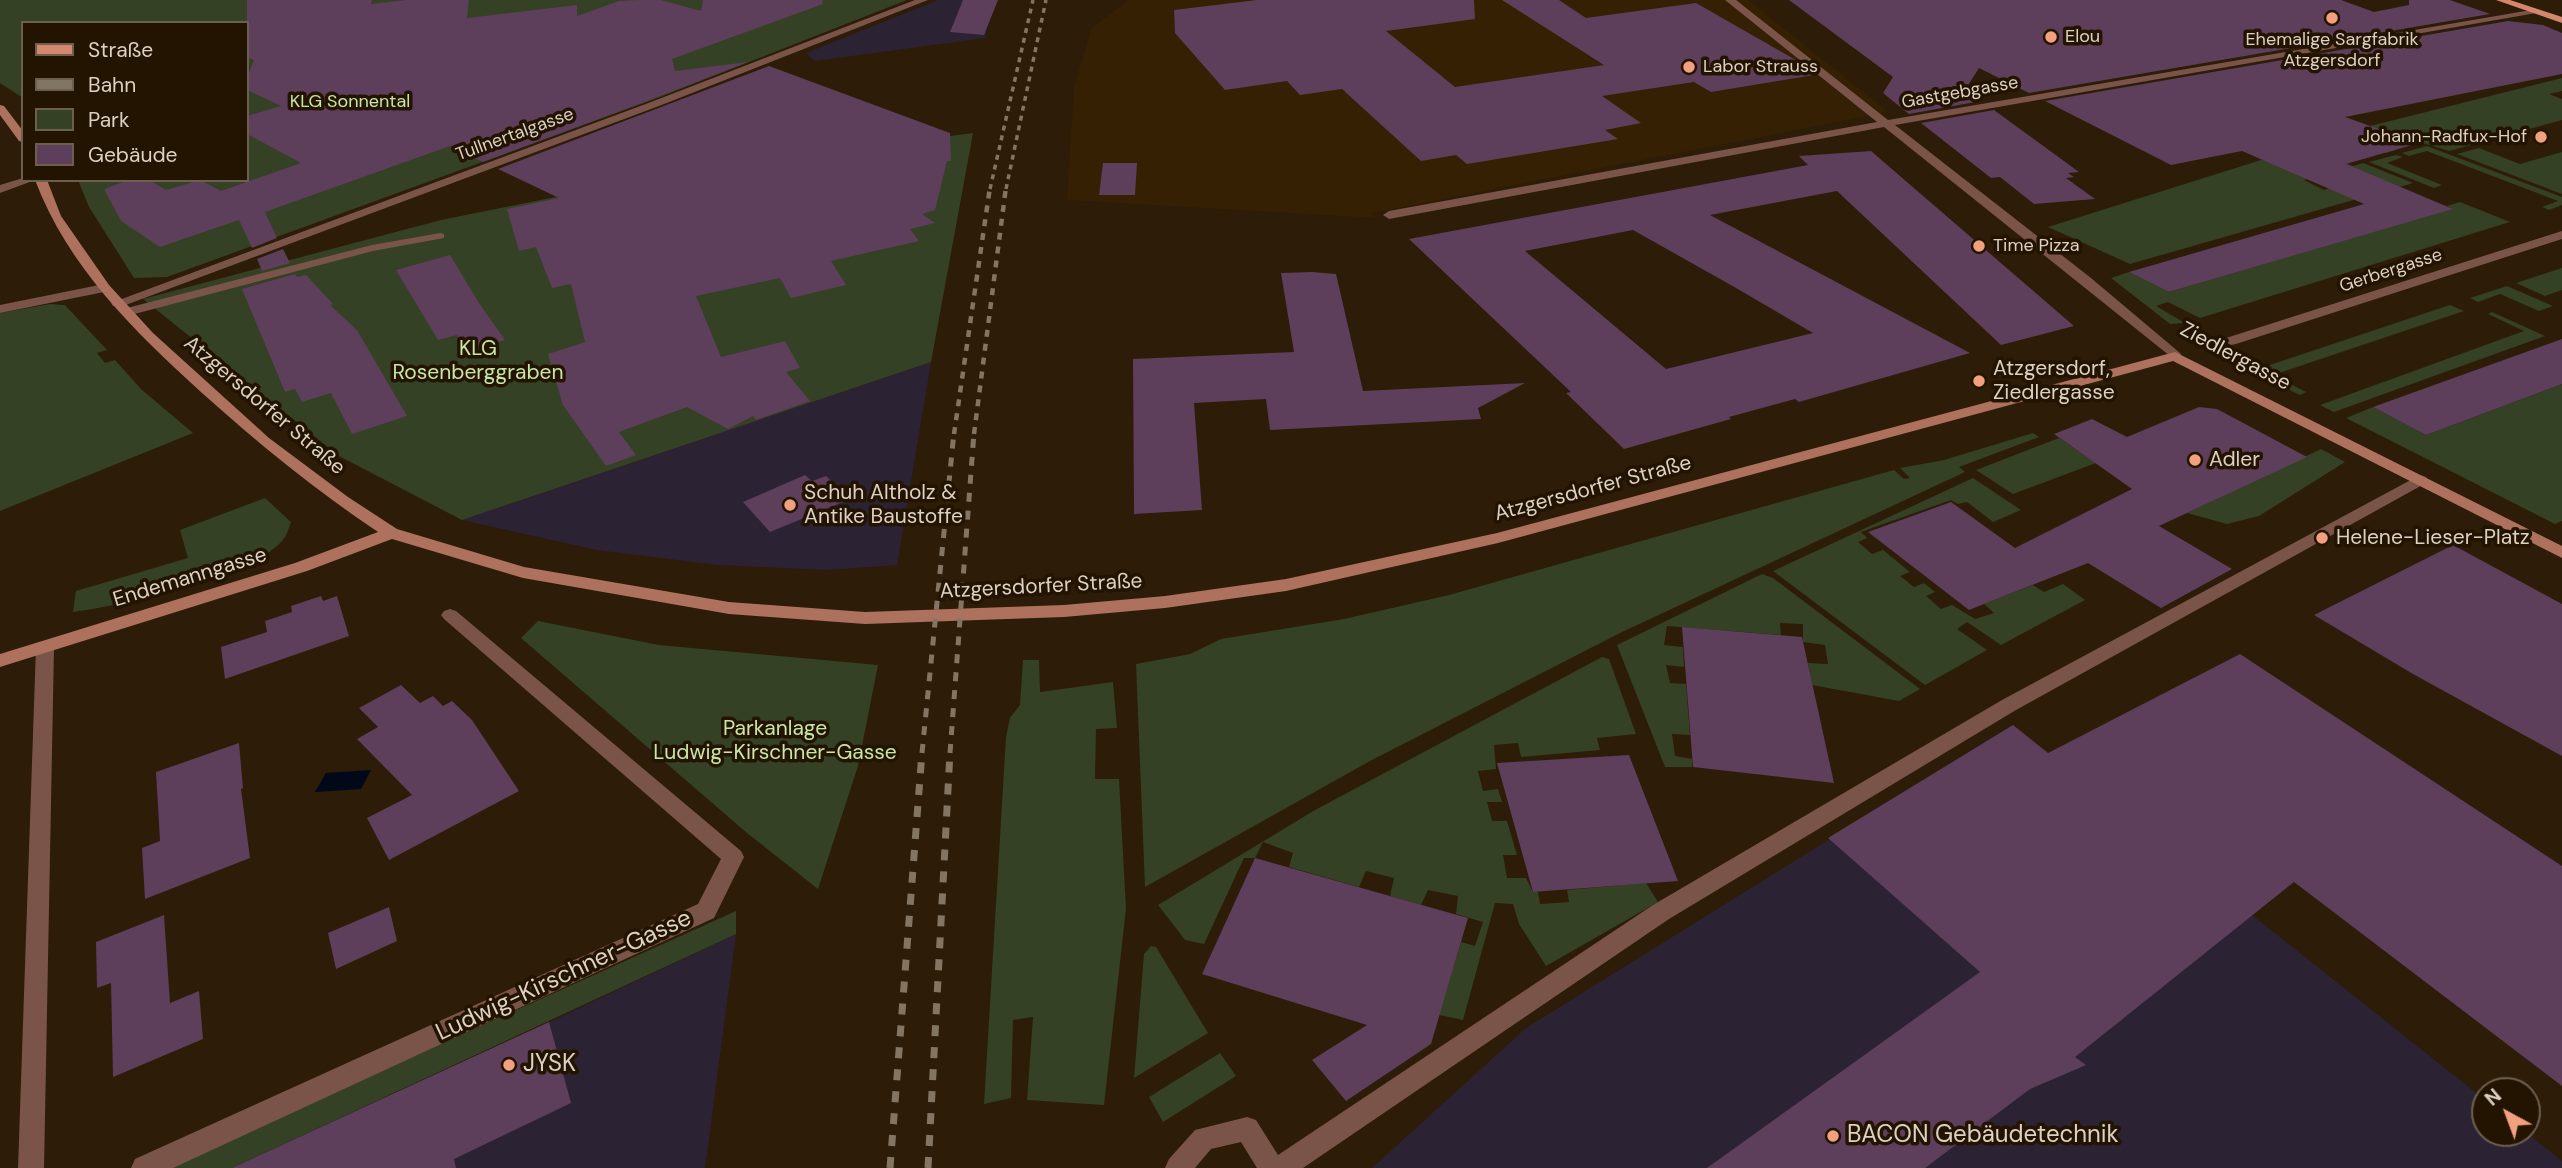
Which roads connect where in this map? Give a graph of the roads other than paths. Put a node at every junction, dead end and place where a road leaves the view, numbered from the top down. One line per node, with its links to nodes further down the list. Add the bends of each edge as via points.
1 (923, 0): 16 (street, Tullnertalgasse)
2 (1730, 0): 7 (street, Ziedlergasse)
3 (2501, 0): 4 (main road)
4 (2537, 12): 5 (main road); 7 (street, Gastgebgasse)
5 (2562, 20)
6 (0, 108): 8 (street)
7 (1888, 123): 12 (street, Gastgebgasse); 19 (street, Ziedlergasse)
8 (21, 136)
9 (23, 182): 11 (street)
10 (42, 182): 15 (street, Atzgersdorfer Straße, via 55,216)
11 (0, 189)
12 (1390, 215)
13 (2562, 235): 18 (street, Gerbergasse)
14 (440, 236): 16 (lane)
15 (104, 288): 16 (street, Atzgersdorfer Straße); 17 (street)
16 (122, 307): 21 (street, Atzgersdorfer Straße, via 264,441)
17 (0, 309)
18 (2231, 341)
19 (2175, 356): 20 (street, Ziedlergasse); 21 (street, Atzgersdorfer Straße, via 1498,538 1286,585 1165,602 1063,611 865,618 729,608 523,572)
20 (2420, 480): 22 (street, Ziedlergasse); 30 (street, via 2009,705 1661,912)
21 (391, 533): 24 (street, Endemanngasse, via 312,564)
22 (2562, 553)
23 (450, 615): 27 (street, Ludwig-Kirschner-Gasse, via 733,857 706,911)
24 (45, 648): 25 (street, Endemanngasse); 26 (street)
25 (0, 661)
26 (32, 1168)
27 (144, 1168)
28 (1178, 1168): 29 (street, via 1204,1139 1247,1129)
29 (1272, 1168)
30 (1281, 1168)

